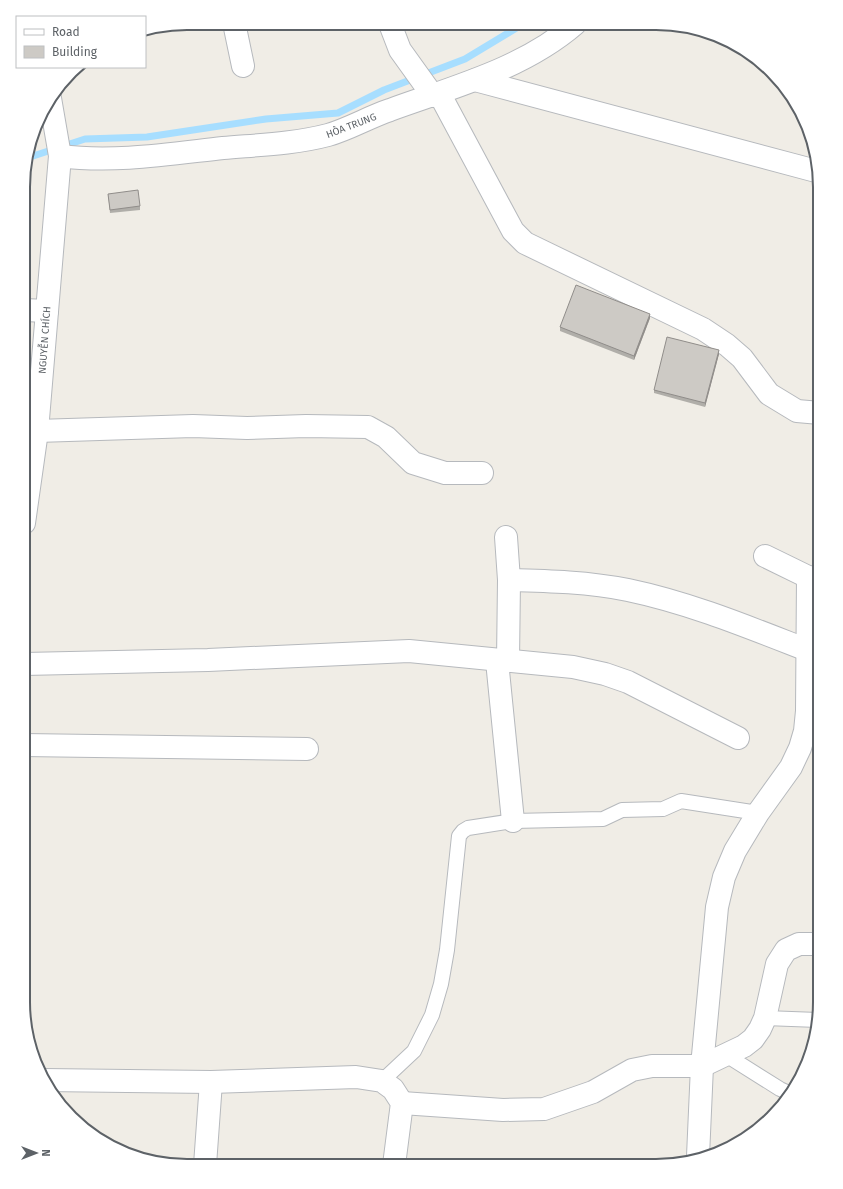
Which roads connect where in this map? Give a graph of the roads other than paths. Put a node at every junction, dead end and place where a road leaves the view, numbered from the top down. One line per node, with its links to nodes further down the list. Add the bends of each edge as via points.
1 (235, 30): 4 (street)
2 (392, 30): 6 (street, via 400,50)
3 (567, 30): 5 (street, HÒA TRUNG, via 539,51)
4 (243, 66)
5 (475, 80): 6 (street, HÒA TRUNG); 9 (street)
6 (430, 89): 8 (street, HÒA TRUNG, via 321,136 144,156); 12 (street, via 513,231 525,243 703,329 742,358 769,394 797,412)
7 (52, 107): 8 (street, NGUYỄN CHÍCH)
8 (60, 156): 11 (street, NGUYỄN CHÍCH)
9 (812, 170)
10 (30, 310): 11 (street)
11 (47, 310): 13 (street, NGUYỄN CHÍCH)
12 (813, 413)
13 (37, 431): 14 (street, via 193,426 368,427 386,437 413,463 445,473); 15 (street, NGUYỄN CHÍCH)
14 (482, 472)
15 (30, 481)
16 (506, 537): 19 (street)
17 (765, 556): 18 (street)
18 (813, 578)
19 (509, 580): 21 (street, via 574,583 627,590 732,621); 22 (street)
20 (813, 588): 21 (street)
21 (807, 650): 27 (street, via 807,711 800,748 791,766)
22 (502, 661): 23 (street, via 409,651 208,660); 24 (street, via 573,667 605,674 628,682); 28 (street)
23 (30, 664)
24 (738, 738)
25 (30, 745): 26 (street)
26 (307, 749)
27 (758, 813): 28 (lane, via 681,801 663,809 622,810 603,819); 33 (street, via 735,851 724,877 717,907)
28 (513, 821): 35 (lane, via 463,830 460,836 447,950 432,1015 414,1051)
29 (813, 944): 30 (street, via 799,944 780,956)
30 (765, 1018): 31 (lane); 32 (street, via 753,1039)
31 (812, 1020)
32 (726, 1055): 33 (street); 37 (lane)
33 (702, 1066): 38 (street, via 652,1066 632,1070 593,1092 544,1109 503,1110); 39 (street)
34 (50, 1080): 36 (street)
35 (382, 1081): 36 (street, via 356,1077); 38 (street, via 393,1089)
36 (211, 1082): 40 (street)
37 (785, 1091)
38 (402, 1103): 41 (street)
39 (698, 1154)
40 (205, 1159)
41 (395, 1159)

